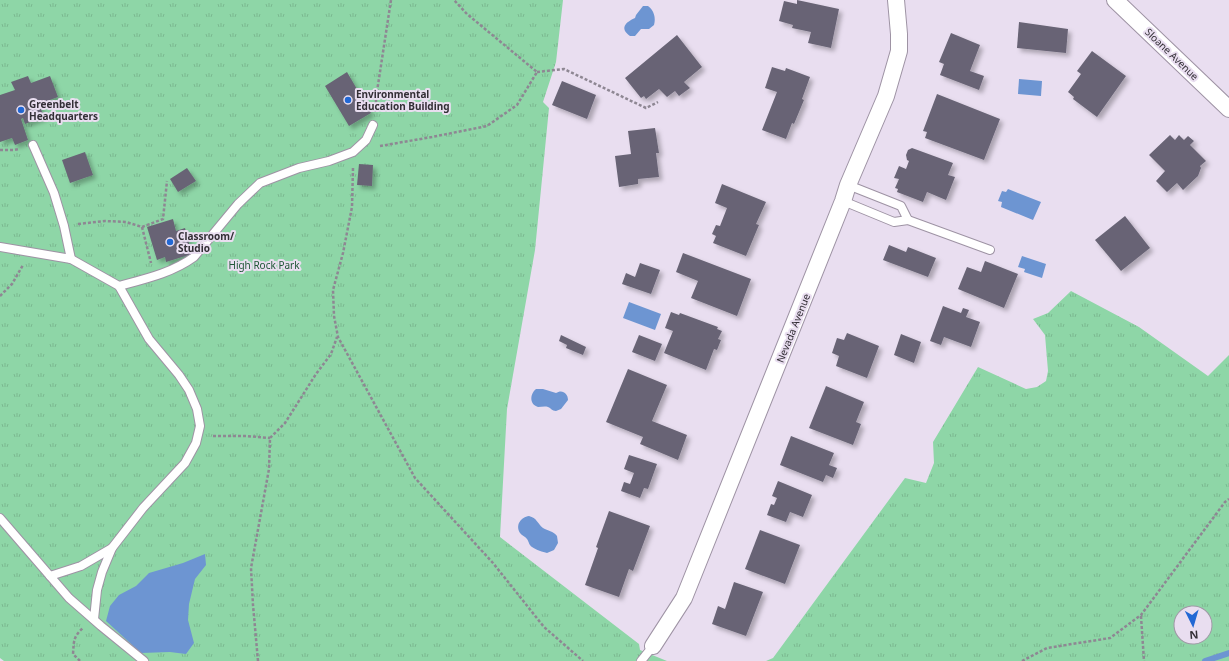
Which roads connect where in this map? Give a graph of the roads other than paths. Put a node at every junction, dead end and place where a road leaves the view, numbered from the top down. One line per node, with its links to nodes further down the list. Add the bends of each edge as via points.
1 (896, 0): 6 (street, Nevada Avenue, via 899,51 886,96)
2 (1115, 0): 3 (street, Sloane Avenue)
3 (1229, 109)
4 (373, 125): 12 (lane, via 366,140 353,152 260,183 238,204 194,257 174,270)
5 (33, 145): 11 (lane, via 54,193)
6 (848, 185): 7 (street, Nevada Avenue); 8 (lane, via 901,206)
7 (843, 201): 8 (lane, via 894,222); 17 (street, Nevada Avenue, via 684,598)
8 (908, 220): 10 (lane)
9 (0, 247): 11 (lane)
10 (990, 250)
11 (71, 259): 12 (lane)
12 (119, 286): 14 (lane, via 149,339 180,375 189,390 197,409 200,426 196,443 185,463 143,508)
13 (0, 518): 15 (lane)
14 (112, 548): 15 (lane, via 81,566); 16 (lane, via 97,590)
15 (50, 576): 16 (lane, via 68,598)
16 (94, 619): 18 (lane)
17 (653, 646): 19 (lane)
18 (144, 661)
19 (641, 661)

